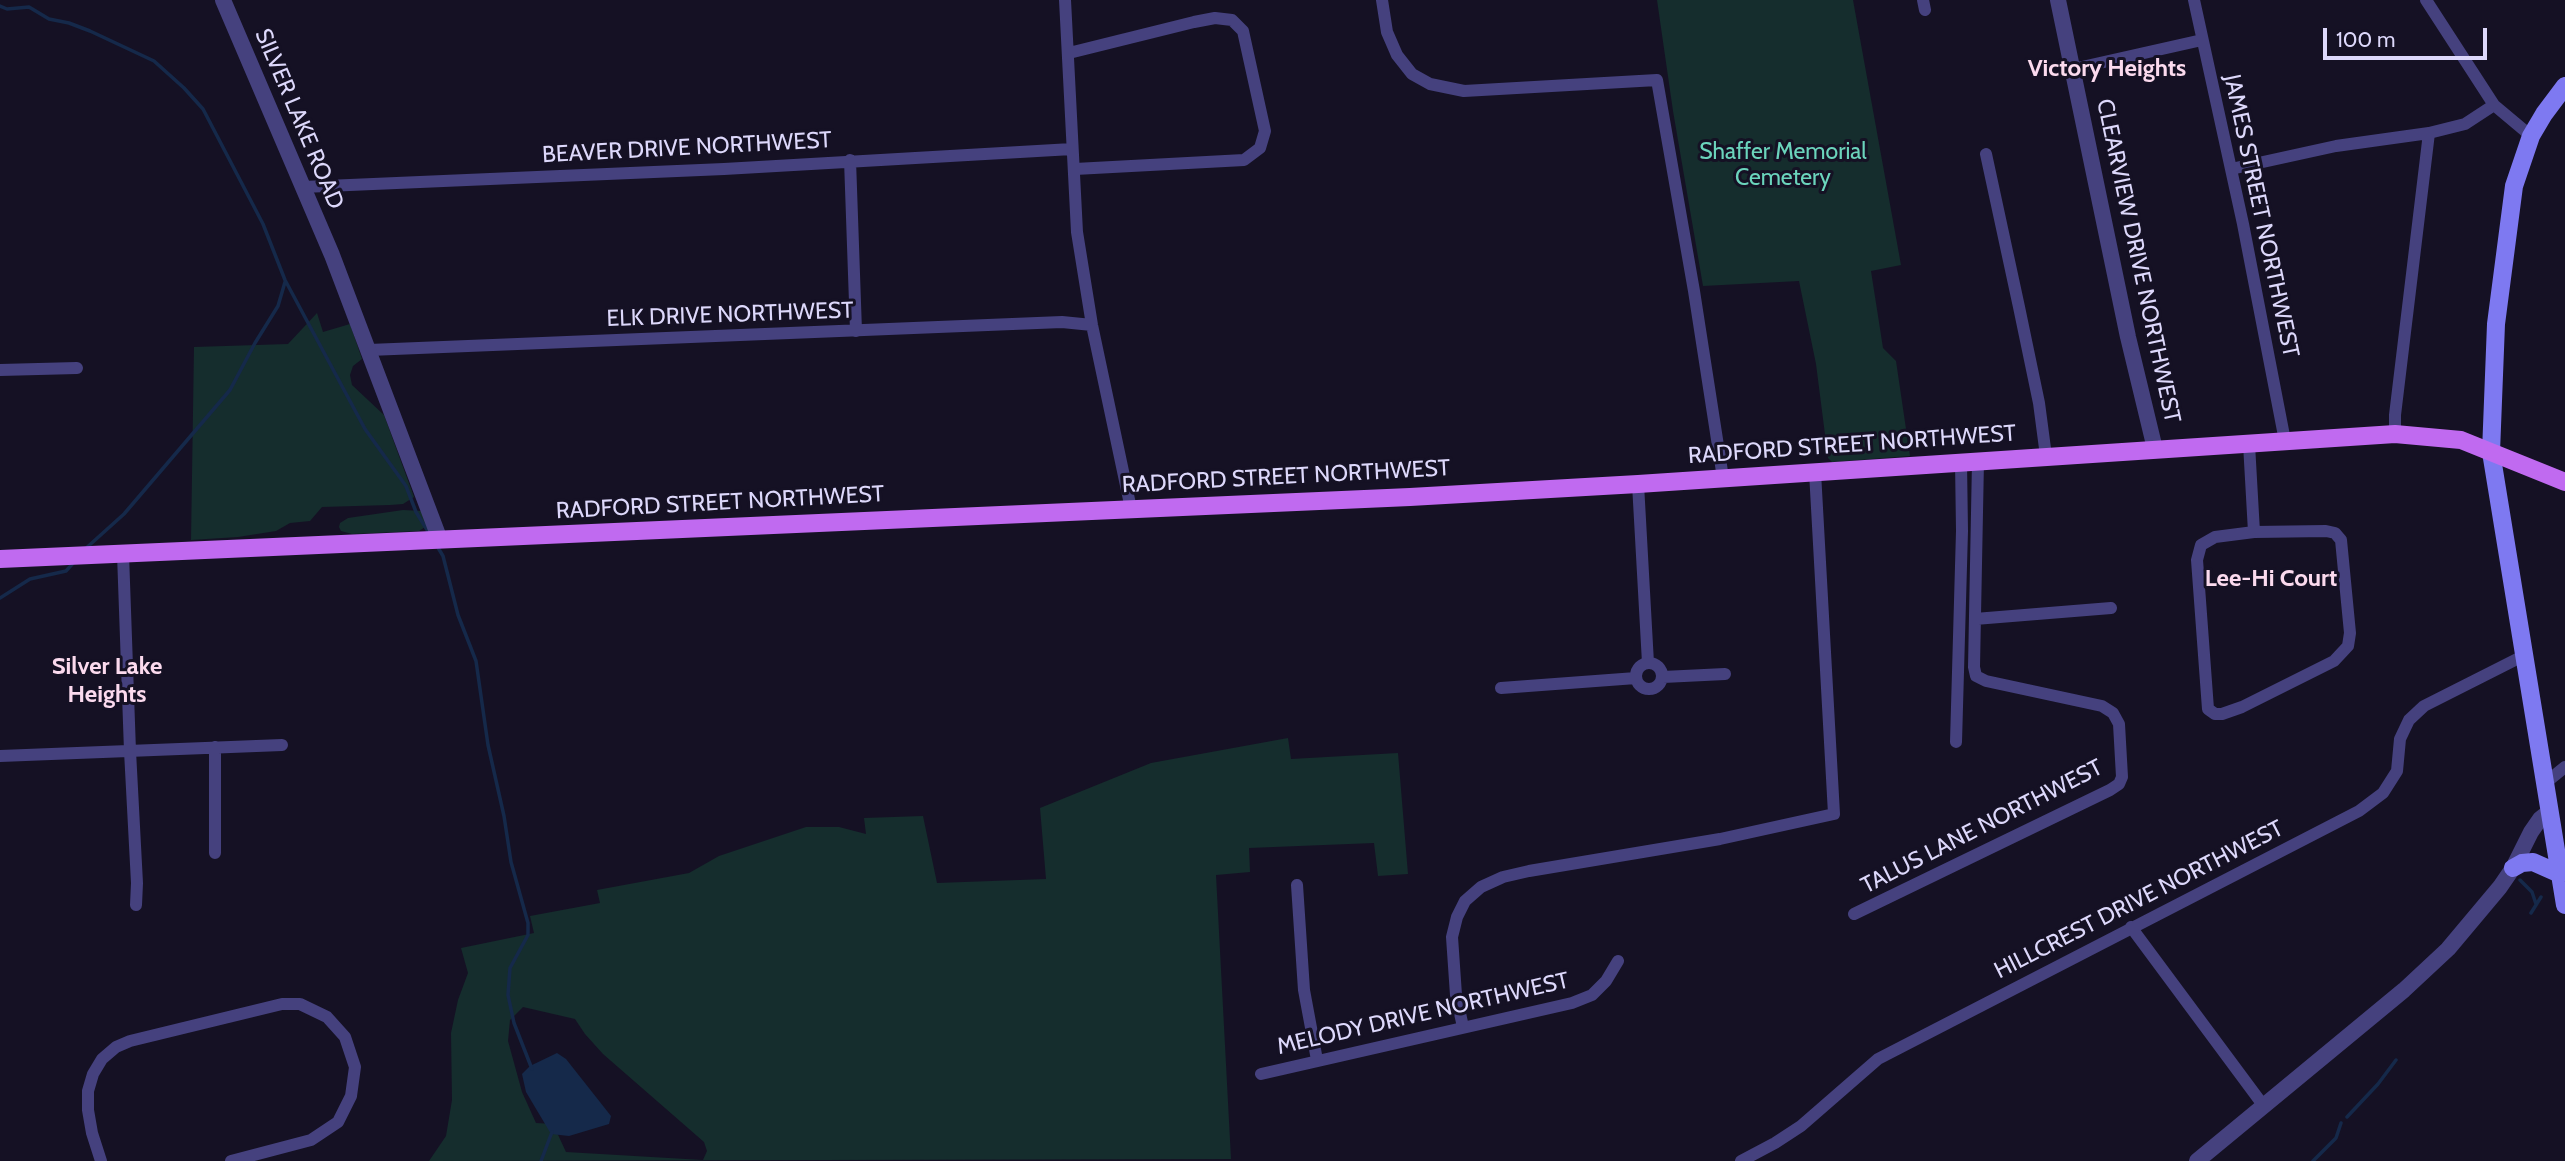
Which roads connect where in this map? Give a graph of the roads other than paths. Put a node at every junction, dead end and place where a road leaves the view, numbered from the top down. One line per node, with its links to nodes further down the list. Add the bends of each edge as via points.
1 (223, 0): 19 (street, SILVER LAKE ROAD)
2 (1065, 0): 8 (street)
3 (1382, 0): 33 (street, via 1387,32 1397,55 1412,74 1430,84 1464,91 1657,80)
4 (2058, 0): 9 (street, CLEARVIEW DRIVE NORTHWEST)
5 (2194, 0): 7 (street, JAMES STREET NORTHWEST)
6 (2426, 0): 11 (street)
7 (2202, 40): 9 (street); 18 (street, JAMES STREET NORTHWEST)
8 (1069, 53): 14 (street); 17 (street, via 1194,22 1232,20 1243,31 1265,131 1260,148 1244,160)
9 (2073, 69): 28 (street, CLEARVIEW DRIVE NORTHWEST)
10 (2565, 86): 13 (main road)
11 (2494, 105): 12 (street, via 2465,124); 13 (street)
12 (2429, 133): 18 (street, via 2336,146); 25 (street)
13 (2531, 135): 29 (main road, via 2511,204 2496,324)
14 (1072, 149): 16 (street, BEAVER DRIVE NORTHWEST); 17 (street)
15 (1986, 154): 30 (street)
16 (850, 160): 19 (street, BEAVER DRIVE NORTHWEST); 21 (street)
17 (1075, 169): 20 (street, via 1077,232)
18 (2231, 169): 26 (street, JAMES STREET NORTHWEST)
19 (303, 187): 22 (street, SILVER LAKE ROAD)
20 (1092, 326): 21 (street, ELK DRIVE NORTHWEST, via 1062,322); 36 (street)
21 (856, 331): 22 (street, ELK DRIVE NORTHWEST)
22 (369, 350): 38 (street, SILVER LAKE ROAD)
23 (78, 368): 24 (street)
24 (0, 370)
25 (2395, 434): 26 (main road, RADFORD STREET NORTHWEST); 29 (main road, RADFORD STREET NORTHWEST, via 2461,440)
26 (2285, 441): 27 (main road, RADFORD STREET NORTHWEST)
27 (2249, 444): 28 (main road, RADFORD STREET NORTHWEST); 37 (street)
28 (2155, 449): 30 (main road, RADFORD STREET NORTHWEST)
29 (2491, 452): 34 (main road, RADFORD STREET NORTHWEST); 43 (main road)
30 (2046, 456): 31 (main road, RADFORD STREET NORTHWEST)
31 (1970, 461): 32 (main road, RADFORD STREET NORTHWEST); 42 (street, TALUS LANE NORTHWEST); 49 (street, via 1962,531)
32 (1815, 472): 33 (main road, RADFORD STREET NORTHWEST); 66 (street, via 1834,814 1720,839 1529,871 1481,887 1465,901 1452,937 1455,995)
33 (1723, 478): 35 (main road, RADFORD STREET NORTHWEST)
34 (2565, 482)
35 (1638, 484): 36 (main road, RADFORD STREET NORTHWEST); 44 (street)
36 (1131, 509): 38 (main road, RADFORD STREET NORTHWEST)
37 (2254, 532): 37 (street, via 2215,537 2201,545 2197,560 2208,709 2215,714 2242,707 2334,662 2348,646 2341,540 2326,531)
38 (440, 540): 39 (main road, RADFORD STREET NORTHWEST)
39 (124, 554): 40 (main road, RADFORD STREET NORTHWEST); 52 (street)
40 (1, 555)
41 (2111, 608): 42 (street)
42 (1975, 619): 63 (street, TALUS LANE NORTHWEST, via 1976,676 2102,706 2113,713 2119,724 2122,777 2110,790)
43 (2523, 656): 55 (main road); 64 (street, HILLCREST DRIVE NORTHWEST, via 2424,706 2409,720 2400,739 2396,771 2383,793 2359,811)
44 (1648, 663): 46 (street, via 1660,669); 47 (street, via 1640,666)
45 (1725, 674): 46 (street)
46 (1663, 677): 47 (street, via 1656,688 1648,690)
47 (1636, 678): 48 (street)
48 (1501, 688)
49 (1956, 742)
50 (282, 745): 51 (street)
51 (215, 747): 52 (street); 57 (street)
52 (130, 751): 53 (street); 61 (street)
53 (0, 757)
54 (2565, 767): 55 (street)
55 (2544, 784): 56 (main road)
56 (2550, 811): 58 (street, via 2531,832); 59 (main road)
57 (215, 853)
58 (2513, 868): 59 (main road, via 2533,862); 69 (street, via 2448,949)
59 (2560, 874): 62 (main road)
60 (1297, 885): 67 (street, via 1304,989)
61 (136, 905)
62 (2565, 905)
63 (1854, 915)
64 (2131, 927): 69 (street); 72 (street, HILLCREST DRIVE NORTHWEST, via 1878,1059 1801,1125)
65 (1618, 961): 66 (street, MELODY DRIVE NORTHWEST, via 1592,995)
66 (1463, 1027): 67 (street, MELODY DRIVE NORTHWEST)
67 (1317, 1060): 68 (street, MELODY DRIVE NORTHWEST)
68 (1261, 1074)
69 (2263, 1105): 73 (street)
70 (101, 1161): 71 (street, via 92,1133 88,1091 102,1059 116,1047 282,1004 300,1004 327,1017 345,1037 355,1067 351,1096 338,1122 311,1140)
71 (231, 1161)
72 (1741, 1161)
73 (2197, 1161)

